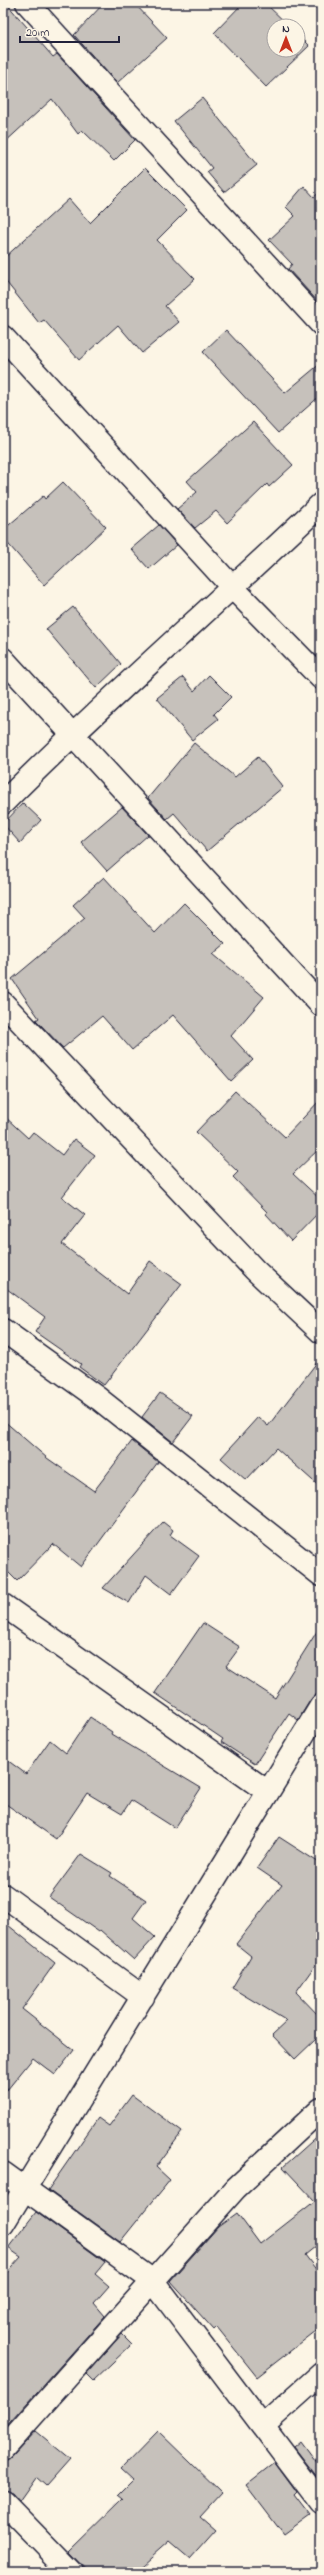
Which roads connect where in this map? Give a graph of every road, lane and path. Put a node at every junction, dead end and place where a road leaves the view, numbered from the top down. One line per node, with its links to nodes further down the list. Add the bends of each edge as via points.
1 (27, 3): 2 (street)
2 (321, 324)
3 (3, 337): 5 (street)
4 (321, 504): 5 (street)
5 (233, 588): 7 (street); 8 (street, via 144,667)
6 (3, 659): 8 (street)
7 (321, 678)
8 (74, 736): 9 (street); 11 (street)
9 (3, 803)
10 (3, 1003): 13 (street, via 254,1270)
11 (321, 1005)
12 (3, 1330): 14 (street, via 99,1399)
13 (321, 1332)
14 (321, 1575)
15 (3, 1605): 17 (street)
16 (321, 1706): 17 (street)
17 (268, 1792): 19 (street)
18 (3, 1895): 19 (street)
19 (143, 1997): 22 (street)
20 (321, 2109): 24 (street, via 236,2188)
21 (3, 2173): 22 (street)
22 (26, 2189): 23 (street); 24 (street)
23 (3, 2224)
24 (153, 2281): 26 (street); 27 (street)
25 (321, 2374): 26 (street)
26 (263, 2426): 29 (street)
27 (3, 2449)
28 (3, 2502): 30 (street)
29 (321, 2503)
30 (71, 2572)

